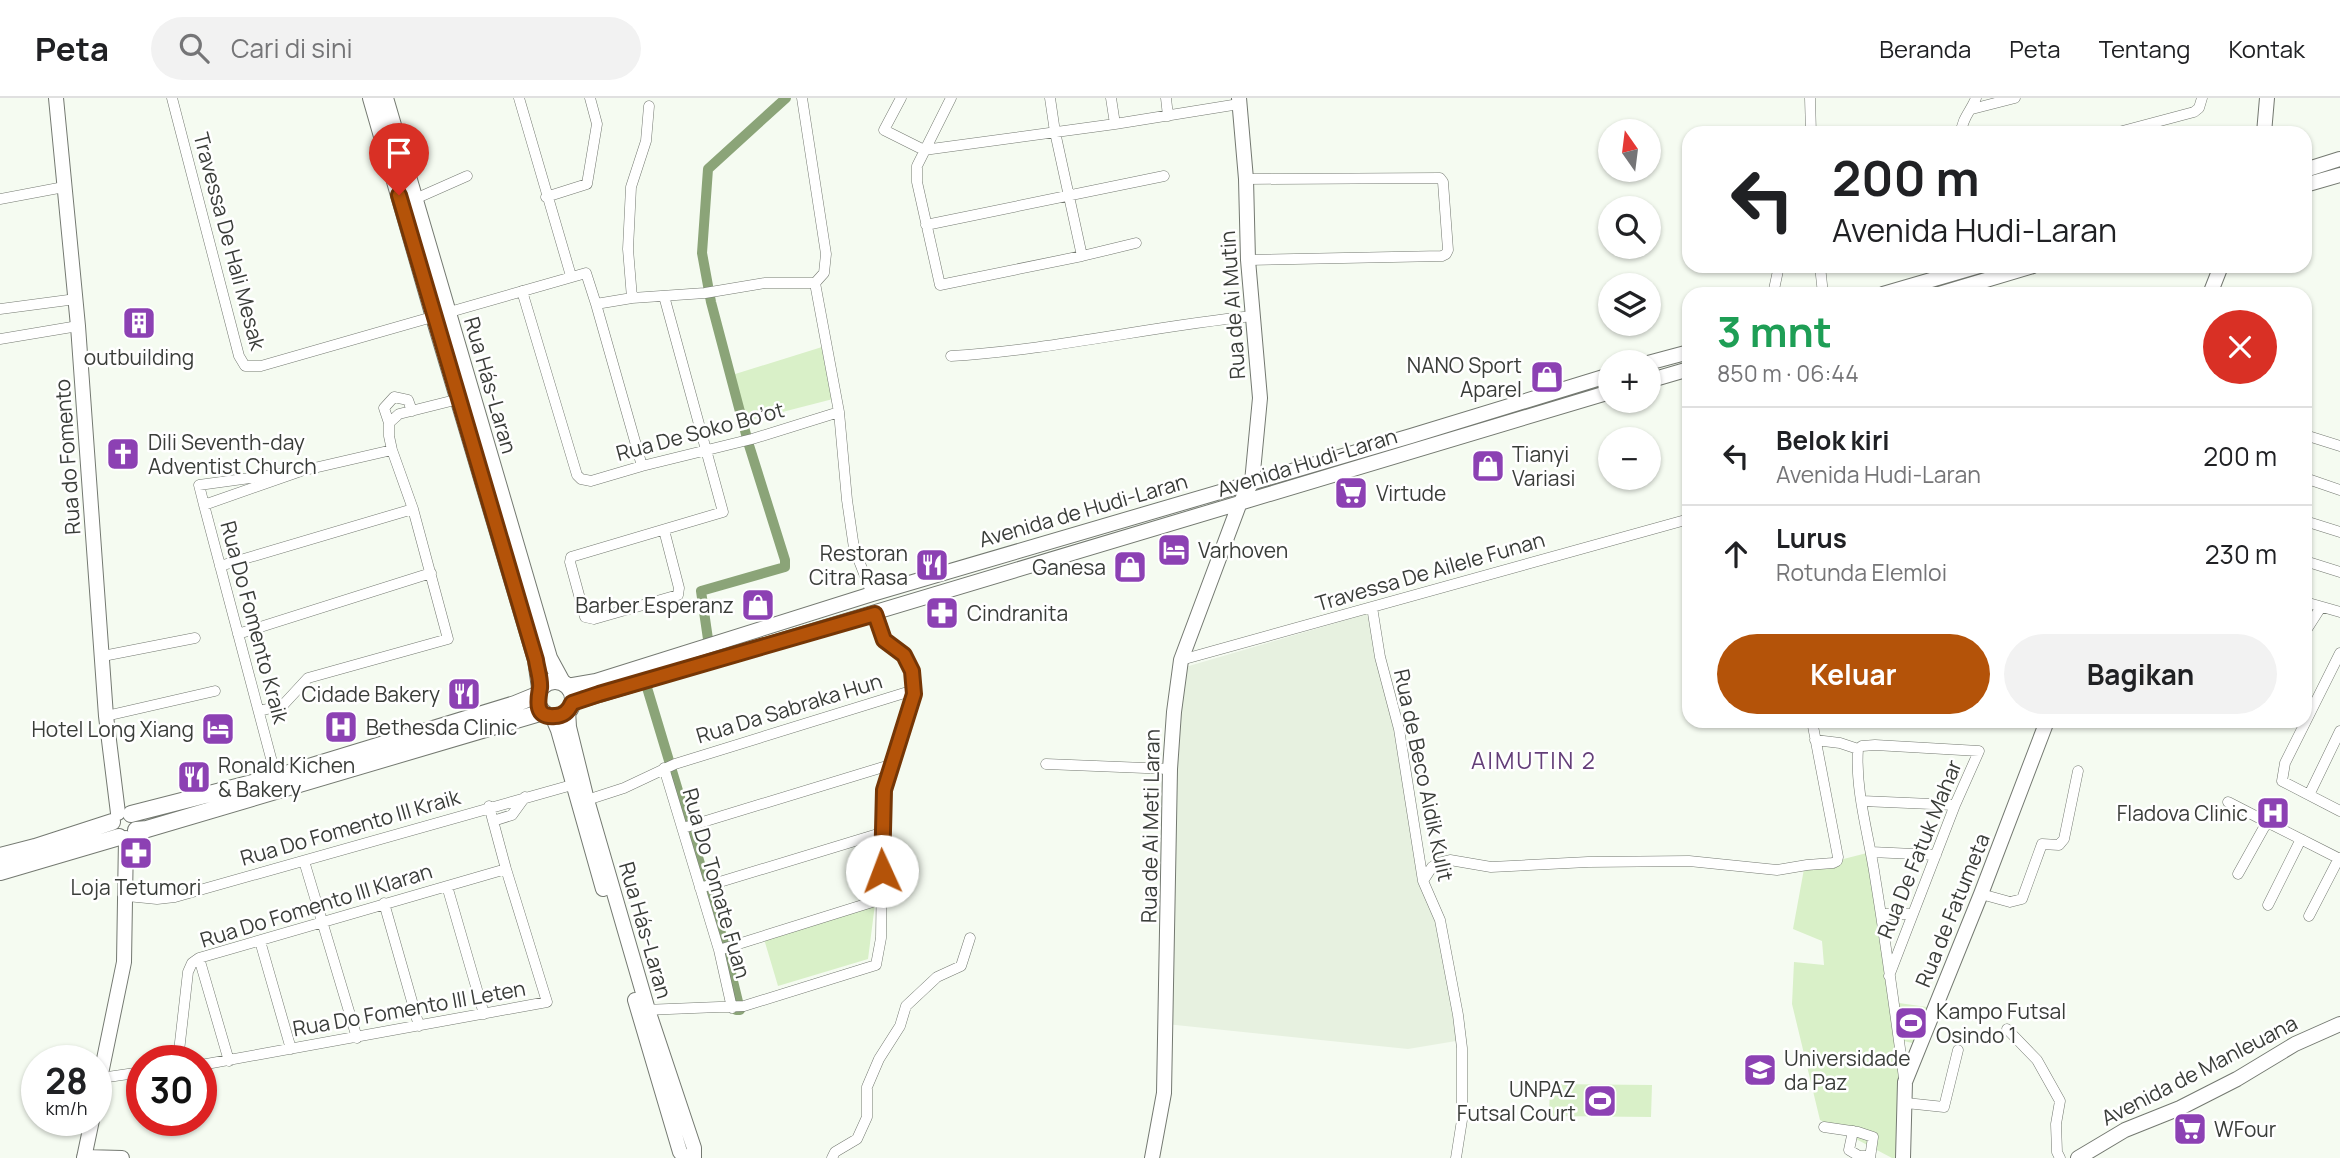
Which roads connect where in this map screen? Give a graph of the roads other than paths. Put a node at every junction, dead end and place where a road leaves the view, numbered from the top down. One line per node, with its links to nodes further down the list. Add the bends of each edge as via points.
1 (56, 98): 36 (main road, Rua do Fomento)
2 (172, 98): 57 (street, Travessa De Hali Mesak, via 245,366 261,366)
3 (371, 98): 57 (main road, Rua Hás-Laran)
4 (385, 98): 40 (main road, Rua Hás-Laran)
5 (519, 98): 38 (street)
6 (590, 98): 38 (street, via 597,124 587,184)
7 (802, 98): 48 (street, via 826,254 824,273)
8 (901, 98): 28 (street, via 884,130)
9 (951, 98): 28 (street)
10 (1050, 98): 27 (street)
11 (1111, 98): 22 (street)
12 (1166, 98): 21 (street)
13 (1810, 98): 23 (street)
14 (1976, 98): 20 (street)
15 (2015, 98): 20 (street)
16 (2202, 98): 25 (street, via 2194,112)
17 (2267, 98): 26 (main road)
18 (1239, 101): 21 (street); 34 (main road, Rua de Ai Mutin)
19 (649, 106): 53 (street, via 646,141 631,187 628,249)
20 (1972, 109): 24 (street)
21 (1168, 116): 22 (street)
22 (1115, 124): 27 (street)
23 (1811, 126)
24 (1963, 126)
25 (2141, 126)
26 (2265, 126)
27 (1055, 132): 28 (street); 37 (street)
28 (924, 150): 41 (street, via 918,182)
29 (2340, 159): 30 (main road)
30 (2312, 168)
31 (2340, 175): 35 (main road)
32 (467, 176): 40 (street)
33 (1164, 176): 37 (street)
34 (1246, 178): 44 (main road, Rua de Ai Mutin); 44 (street, via 1440,178 1448,250 1442,256)
35 (2312, 183)
36 (59, 188): 39 (street); 54 (main road, Rua do Fomento)
37 (1068, 194): 41 (street); 43 (street)
38 (546, 197): 47 (street)
39 (0, 199)
40 (415, 199): 57 (main road, Rua Hás-Laran)
41 (926, 225): 43 (street, via 939,285)
42 (1136, 243): 43 (street)
43 (1082, 256)
44 (1248, 260): 58 (main road, Rua de Ai Mutin)
45 (1955, 273): 49 (main road)
46 (2010, 273): 50 (main road)
47 (571, 276): 51 (street); 55 (street, via 586,273)
48 (815, 283): 52 (street, via 765,283); 70 (street)
49 (1907, 287)
50 (1963, 287)
51 (523, 291): 57 (street); 76 (street, Rua De Soko Bo’ot, via 577,475 591,481)
52 (664, 296): 53 (street); 75 (street)
53 (632, 298): 55 (street)
54 (76, 299): 56 (street); 59 (main road, Rua do Fomento)
55 (596, 304): 76 (street)
56 (0, 309)
57 (441, 314): 68 (main road, Rua Hás-Laran)
58 (1253, 316): 62 (street, via 1024,350); 79 (main road, Rua de Ai Mutin, via 1260,398)
59 (78, 326): 60 (street); 102 (main road, Rua do Fomento)
60 (0, 338)
61 (1682, 354): 63 (main road)
62 (951, 356)
63 (1661, 360)
64 (1682, 371): 65 (main road)
65 (1661, 377)
66 (1598, 379): 79 (main road, Avenida de Hudi-Laran)
67 (1598, 397): 82 (main road, Avenida Hudi-Laran)
68 (466, 406): 69 (street); 104 (main road, Rua Hás-Laran, via 550,657); 107 (main road, Rua Hás-Laran, via 536,660)
69 (412, 411): 71 (street); 71 (street, via 408,400 394,397 384,408)
70 (839, 412): 75 (street, Rua De Soko Bo’ot); 92 (street, via 854,548)
71 (389, 423): 74 (street)
72 (2312, 437): 73 (street)
73 (2340, 446)
74 (393, 450): 77 (street, Rua Do Fomento Kraik); 83 (street)
75 (705, 450): 76 (street, Rua De Soko Bo’ot); 86 (street, via 723,512)
76 (642, 466)
77 (301, 471): 81 (street, Rua Do Fomento Kraik); 81 (street, via 199,485)
78 (2312, 480): 80 (street)
79 (1252, 482): 82 (main road, Rua de Ai Mutin); 92 (main road, Avenida de Hudi-Laran)
80 (2340, 490)
81 (204, 505): 89 (street, Rua Do Fomento Kraik)
82 (1238, 505): 97 (main road, Avenida Hudi-Laran); 103 (main road, Rua de Ai Meti Laran)
83 (413, 509): 89 (street); 91 (street)
84 (1682, 521): 94 (street, Travessa De Ailele Funan)
85 (2312, 523): 87 (street)
86 (664, 530): 86 (street, via 571,557 585,617 594,619 678,594)
87 (2340, 532)
88 (2312, 563): 90 (street)
89 (220, 566): 99 (street, Rua Do Fomento Kraik)
90 (2340, 572)
91 (432, 573): 99 (street); 110 (street, via 449,636 446,641 309,678 284,704)
92 (872, 594): 104 (main road, Avenida de Hudi-Laran, via 596,681)
93 (2312, 604): 95 (street)
94 (1372, 607): 103 (street, Travessa De Ailele Funan); 149 (street, Rua de Beco Aidik Kulit, via 1399,729)
95 (2321, 607): 96 (street); 98 (street)
96 (2340, 612)
97 (875, 614): 105 (street, via 884,640 904,655); 108 (main road, Avenida Hudi-Laran)
98 (2312, 621)
99 (238, 634): 110 (street, Rua Do Fomento Kraik)
100 (195, 638): 102 (street)
101 (2340, 653): 109 (street)
102 (103, 656): 112 (main road, Rua do Fomento)
103 (1181, 660): 122 (main road, Rua de Ai Meti Laran)
104 (565, 684): 107 (main road, via 550,681); 108 (main road, via 571,691)
105 (914, 690): 120 (street); 121 (street, Rua Da Sabraka Hun)
106 (215, 691): 112 (street)
107 (538, 692): 111 (main road, via 537,705); 124 (main road, via 515,704)
108 (570, 707): 111 (main road, via 564,714); 125 (main road, Rua Hás-Laran)
109 (2312, 709)
110 (260, 711): 124 (street, Rua Do Fomento Kraik)
111 (547, 714): 125 (main road, Rua Hás-Laran); 136 (main road, via 147,829)
112 (106, 716): 136 (main road, Rua do Fomento)
113 (1813, 728): 117 (street)
114 (2044, 728): 152 (main road, Rua de Fatumeta)
115 (2302, 728): 126 (street, via 2285,763 2282,781)
116 (2340, 730): 126 (street)
117 (1815, 740): 118 (street); 149 (street, via 1838,857 1833,863 1777,870 1689,861 1491,867 1450,860 1432,867)
118 (1858, 750): 129 (street, Rua De Fatuk Mahar); 131 (street, Rua De Fatuk Mahar, via 1875,745 1979,751)
119 (1046, 764): 122 (street)
120 (890, 765): 137 (street); 138 (street)
121 (664, 768): 128 (street); 137 (street, Rua Do Tomate Fuan)
122 (1170, 769): 190 (main road, Rua de Ai Meti Laran, via 1164,1093)
123 (2078, 771): 152 (street, via 2064,839 2059,845 2042,844 2022,899 2010,902)
124 (276, 777): 136 (main road)
125 (578, 783): 127 (street, Rua Do Fomento III Kraik); 128 (main road, Rua Hás-Laran); 167 (main road, Rua Hás-Laran)
126 (2309, 795): 133 (street)
127 (525, 796): 132 (street, Rua Do Fomento III Kraik); 134 (street, via 512,815)
128 (587, 800): 167 (main road, Rua Hás-Laran)
129 (1862, 801): 131 (street); 140 (street, Rua De Fatuk Mahar)
130 (2228, 802): 135 (street)
131 (1955, 805): 142 (street, Rua De Fatuk Mahar)
132 (489, 806): 134 (street, Rua Do Fomento III Leten); 145 (street, Rua Do Fomento III Kraik)
133 (2340, 811)
134 (493, 821): 146 (street, Rua Do Fomento III Leten)
135 (2267, 822): 139 (street); 148 (street)
136 (124, 826): 141 (main road); 153 (main road, Rua do Fomento)
137 (683, 828): 151 (street, Rua Do Tomate Fuan)
138 (881, 833): 151 (street); 154 (street)
139 (2301, 839): 144 (street); 156 (street)
140 (1871, 852): 142 (street); 157 (street, Rua De Fatuk Mahar)
141 (37, 855): 143 (main road); 147 (main road)
142 (1936, 855): 158 (street, Rua De Fatuk Mahar)
143 (0, 856)
144 (2340, 858): 159 (street)
145 (304, 860): 153 (street, Rua Do Fomento III Kraik, via 175,897); 160 (street)
146 (506, 869): 150 (street, Rua Do Fomento III Klaran); 168 (street, Rua Do Fomento III Leten, via 547,1002)
147 (0, 872)
148 (2238, 874)
149 (1423, 881): 191 (street, Rua de Beco Aidik Kulit, via 1440,920 1462,1048 1462,1120)
150 (447, 886): 155 (street, Rua Do Fomento III Klaran); 168 (street)
151 (700, 888): 163 (street, Rua Do Tomate Fuan)
152 (1982, 894): 179 (main road, Rua de Fatumeta)
153 (127, 896): 173 (main road, Rua do Fomento, via 124,962)
154 (882, 899): 163 (street); 166 (street, via 876,965)
155 (384, 904): 160 (street, Rua Do Fomento III Klaran); 170 (street)
156 (2268, 905)
157 (1881, 914): 158 (street); 165 (street, Rua De Fatuk Mahar)
158 (1913, 914): 165 (street, Rua De Fatuk Mahar)
159 (2309, 916)
160 (322, 923): 162 (street, Rua Do Fomento III Klaran); 172 (street)
161 (970, 938): 189 (street, via 961,966 937,977 906,1006 901,1026 867,1087 867,1117 857,1139)
162 (260, 941): 164 (street, Rua Do Fomento III Klaran); 175 (street)
163 (724, 948): 166 (street, Rua Do Tomate Fuan)
164 (199, 958): 174 (street, Rua Do Fomento III Klaran, via 188,972); 177 (street)
165 (1889, 976): 179 (street, Rua De Fatuk Mahar)
166 (732, 1008): 167 (street)
167 (643, 1011): 187 (main road, Rua Hás-Laran); 188 (main road, Rua Hás-Laran)
168 (484, 1014): 170 (street, Rua Do Fomento III Leten)
169 (2340, 1024): 194 (main road, Avenida de Manleuana, via 2180,1108 2124,1130)
170 (419, 1026): 172 (street, Rua Do Fomento III Leten)
171 (2007, 1029): 193 (street, via 2037,1060 2060,1101 2056,1124)
172 (357, 1038): 175 (street, Rua Do Fomento III Leten)
173 (107, 1045)
174 (180, 1045)
175 (291, 1049): 177 (street, Rua Do Fomento III Leten)
176 (1958, 1050): 180 (street, via 1944,1107)
177 (229, 1061): 178 (street, Rua Do Fomento III Leten)
178 (217, 1063)
179 (1905, 1082): 180 (main road, Rua de Fatumeta)
180 (1906, 1104): 192 (main road, Rua de Fatumeta)
181 (1824, 1127): 182 (street)
182 (1853, 1131): 184 (street, via 1873,1137); 184 (street, via 1849,1150)
183 (89, 1136): 185 (main road)
184 (1870, 1157)
185 (84, 1158): 186 (main road)
186 (122, 1158)
187 (685, 1158)
188 (694, 1158)
189 (832, 1158)
190 (1152, 1158)
191 (1456, 1158)
192 (1903, 1158)
193 (2060, 1158)
194 (2078, 1158)

